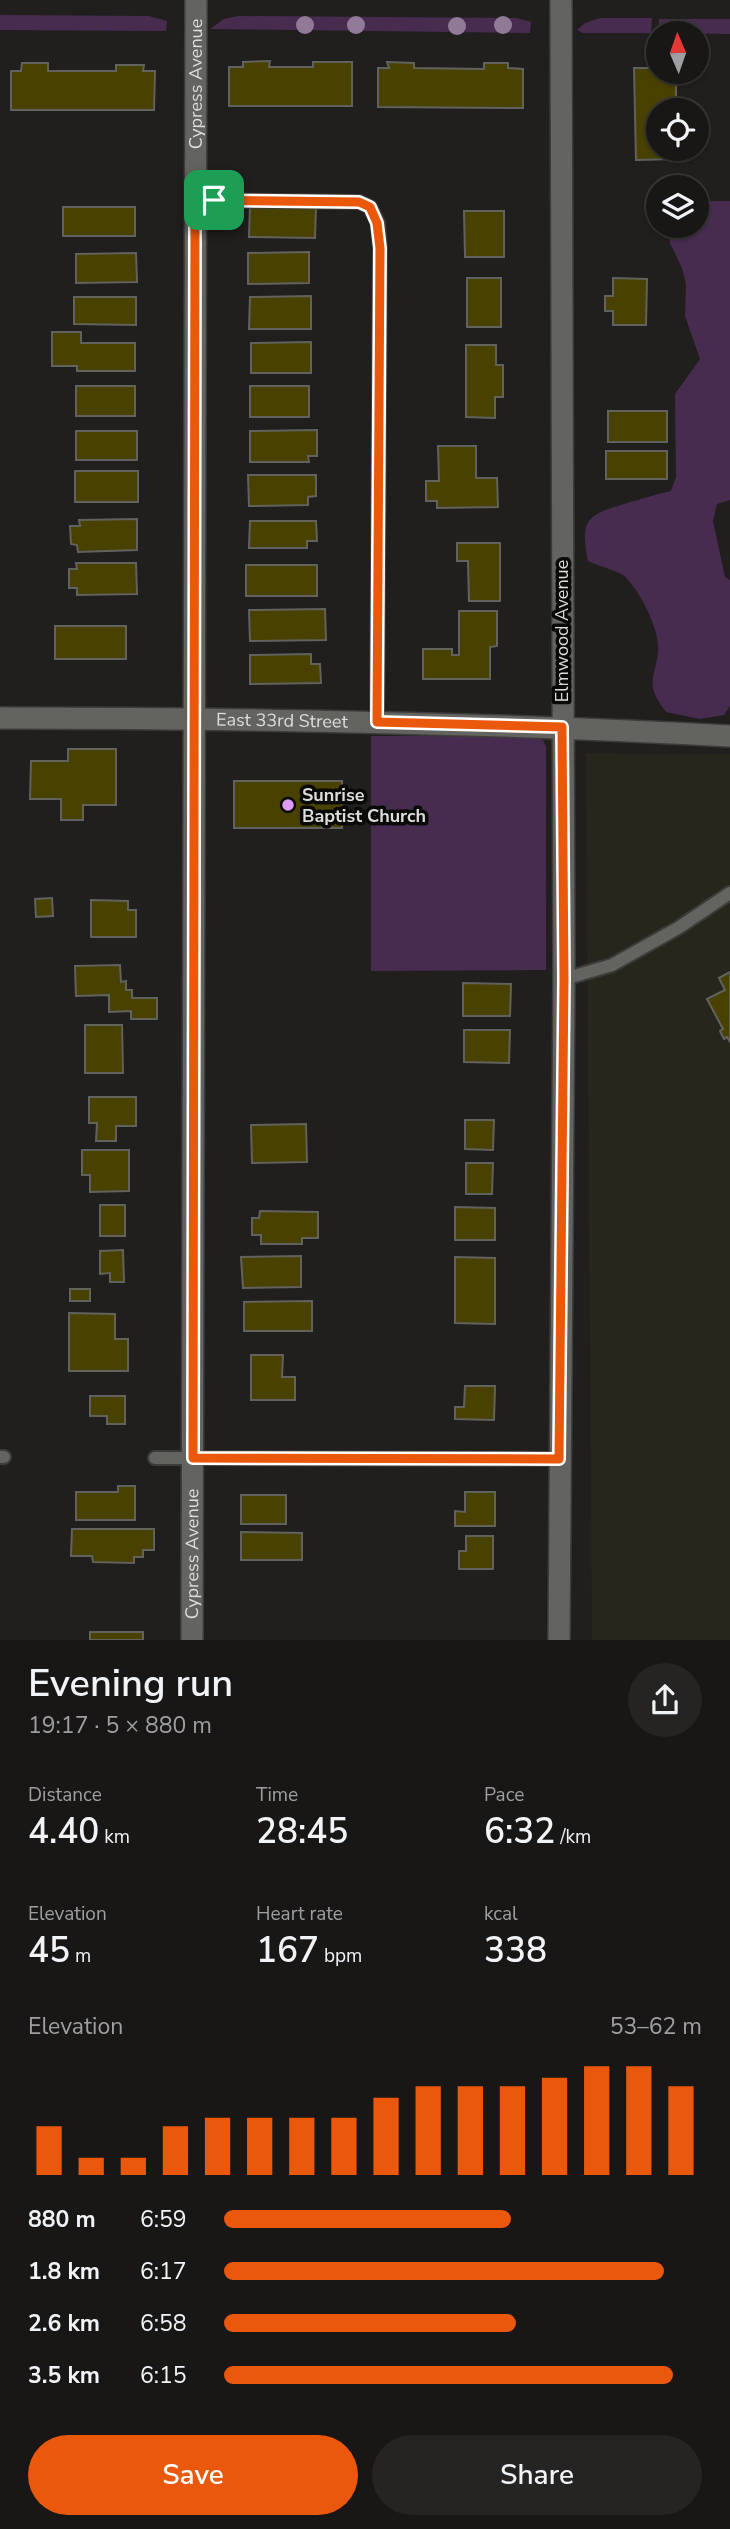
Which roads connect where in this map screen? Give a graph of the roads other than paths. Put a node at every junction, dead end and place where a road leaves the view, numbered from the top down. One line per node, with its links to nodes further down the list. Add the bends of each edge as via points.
1 (196, 0): 3 (street, Cypress Avenue)
2 (561, 0): 7 (street, Elmwood Avenue)
3 (195, 200): 5 (street, Cypress Avenue); 6 (lane, via 359,202 370,207 377,223)
4 (0, 718): 5 (street, East 33rd Street)
5 (193, 718): 6 (street, East 33rd Street); 12 (street, Cypress Avenue)
6 (377, 722): 7 (street, East 33rd Street)
7 (562, 727): 8 (street, East 33rd Street); 10 (street, Elmwood Avenue)
8 (730, 736)
9 (730, 893): 10 (lane, via 612,965)
10 (564, 979): 13 (street, Elmwood Avenue)
11 (155, 1458): 12 (lane)
12 (193, 1458): 13 (lane); 14 (street, Cypress Avenue)
13 (559, 1459): 15 (street, Elmwood Avenue)
14 (192, 1640)
15 (558, 1640)

